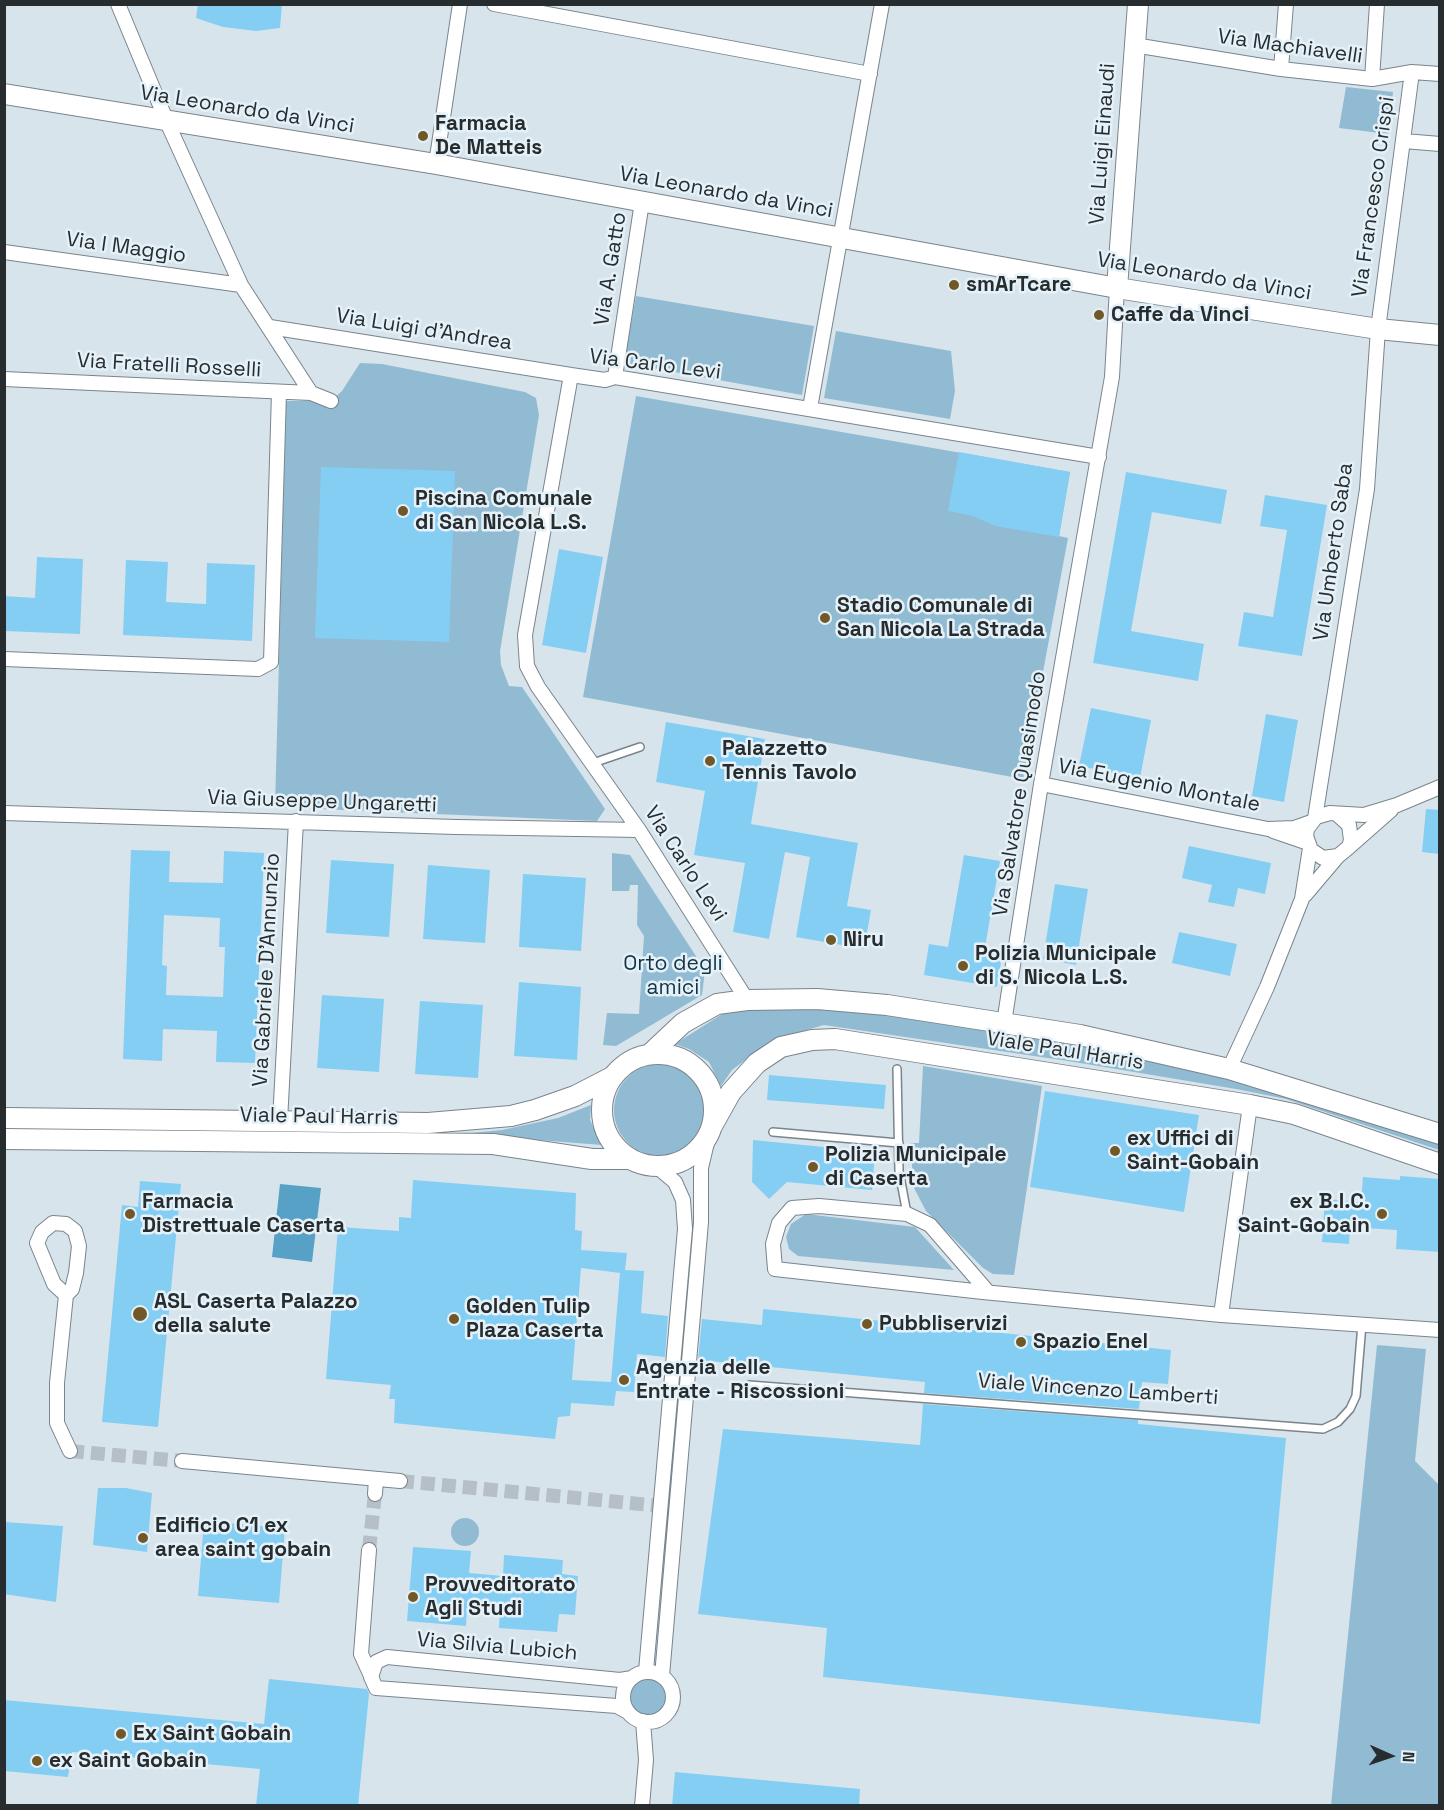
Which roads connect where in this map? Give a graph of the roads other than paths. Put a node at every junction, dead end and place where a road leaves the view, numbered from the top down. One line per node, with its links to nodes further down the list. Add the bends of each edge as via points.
1 (118, 4): 15 (street)
2 (460, 4): 18 (street)
3 (494, 4): 11 (street)
4 (882, 4): 11 (street)
5 (1138, 4): 8 (street, Via Luigi Einaudi)
6 (1286, 4): 9 (street)
7 (1377, 4): 13 (street)
8 (1134, 45): 9 (street, Via Machiavelli); 23 (street, Via Luigi Einaudi)
9 (1281, 69): 13 (street, Via Machiavelli)
10 (1412, 72): 12 (street, Via Machiavelli); 13 (street, Via Machiavelli); 16 (street, Via Francesco Crispi)
11 (870, 74): 20 (street)
12 (1440, 74)
13 (1372, 79)
14 (4, 94): 15 (street, Via Leonardo da Vinci)
15 (167, 122): 18 (street, Via Leonardo da Vinci); 22 (street)
16 (1404, 141): 17 (street); 25 (street, Via Francesco Crispi)
17 (1440, 144)
18 (436, 164): 19 (street, Via Leonardo da Vinci)
19 (642, 202): 20 (street, Via Leonardo da Vinci); 28 (street, Via A. Gatto)
20 (839, 239): 23 (street, Via Leonardo da Vinci); 33 (street)
21 (4, 252): 22 (street, Via I Maggio)
22 (241, 285): 24 (street)
23 (1117, 288): 25 (street, Via Leonardo da Vinci); 34 (street, Via Salvatore Quasimodo, via 1112,377)
24 (270, 327): 27 (street, Via Luigi d'Andrea); 31 (street)
25 (1378, 329): 26 (street, Via Leonardo da Vinci); 38 (street, Via Umberto Saba, via 1367,489)
26 (1440, 335)
27 (571, 375): 28 (street, Via Carlo Levi); 37 (street, Via Carlo Levi, via 525,635 527,666 538,687)
28 (615, 378): 33 (street, Via Carlo Levi)
29 (4, 379): 30 (street, Via Fratelli Rosselli)
30 (279, 392): 31 (street, Via Fratelli Rosselli); 35 (street, via 271,662 258,669)
31 (311, 393): 32 (street, Via Fratelli Rosselli)
32 (331, 401)
33 (810, 408): 34 (street, Via Carlo Levi)
34 (1099, 457): 39 (street, Via Salvatore Quasimodo)
35 (4, 659)
36 (640, 747): 37 (lane)
37 (593, 764): 47 (street, Via Carlo Levi)
38 (1322, 779): 43 (street, Via Umberto Saba, via 1323,793); 44 (street, Via Umberto Saba)
39 (1041, 784): 46 (street, Via Eugenio Montale); 53 (street, Via Salvatore Quasimodo)
40 (1440, 787): 41 (street)
41 (1397, 805): 43 (street, via 1364,815); 49 (street)
42 (4, 813): 45 (street, Via Giuseppe Ungaretti)
43 (1335, 814): 44 (street, via 1323,814); 49 (street, via 1349,825)
44 (1313, 820): 46 (street, Via Eugenio Montale, via 1294,828); 48 (street, via 1307,829)
45 (296, 821): 47 (street, Via Giuseppe Ungaretti); 60 (street, Via Gabriele D'Annunzio)
46 (1268, 829): 48 (street, Via Eugenio Montale)
47 (639, 830): 52 (street, Via Carlo Levi)
48 (1309, 846): 50 (street, via 1323,858); 51 (street)
49 (1349, 846): 50 (street)
50 (1338, 856): 51 (street)
51 (1302, 899): 55 (street)
52 (747, 1000): 53 (street, Viale Paul Harris, via 817,999 887,1005); 54 (street, Viale Paul Harris, via 717,1004 682,1023)
53 (1004, 1023): 55 (street, Viale Paul Harris, via 1080,1035)
54 (650, 1054): 57 (street, Viale Paul Harris, via 636,1058); 61 (street, via 666,1054 695,1067 712,1094)
55 (1229, 1068): 63 (street, Viale Paul Harris)
56 (897, 1069): 65 (lane)
57 (612, 1077): 60 (street, Viale Paul Harris, via 575,1096 510,1116 428,1123); 66 (street, via 604,1094 602,1113 606,1131)
58 (1251, 1105): 61 (street, Viale Paul Harris, via 835,1039 812,1040 781,1047 757,1063 731,1092); 67 (street, Viale Paul Harris, via 1293,1114); 72 (street)
59 (4, 1118): 60 (street, Viale Paul Harris)
60 (280, 1121)
61 (710, 1130): 68 (street, Viale Paul Harris, via 702,1145 687,1157); 83 (street, via 701,1168 700,1222)
62 (773, 1132): 65 (lane)
63 (1440, 1134)
64 (4, 1139): 66 (street, Viale Paul Harris, via 493,1144 592,1159)
65 (898, 1143): 69 (lane)
66 (631, 1159): 68 (street, Viale Paul Harris)
67 (1440, 1164)
68 (656, 1166): 82 (street, via 675,1182 683,1200 684,1229)
69 (907, 1214): 70 (street, via 930,1225); 70 (street, via 819,1206 792,1208 776,1233 774,1269)
70 (988, 1292): 72 (street)
71 (66, 1295): 71 (street, via 72,1289 79,1246 75,1231 54,1222 42,1232 37,1243 54,1284); 76 (street, via 57,1423)
72 (1221, 1315): 73 (street)
73 (1362, 1324): 74 (street); 75 (lane, Viale Vincenzo Lamberti, via 1356,1396 1350,1410 1323,1429)
74 (1440, 1330)
75 (748, 1385)
76 (70, 1451)
77 (182, 1461): 78 (street)
78 (376, 1479): 79 (street); 80 (street)
79 (400, 1481)
80 (375, 1494)
81 (369, 1550): 84 (street, via 361,1654)
82 (646, 1671): 83 (street); 85 (street)
83 (662, 1676): 87 (street, via 673,1698)
84 (372, 1678): 85 (street, Via Silvia Lubich, via 376,1662 387,1658); 86 (street, via 376,1688 617,1706)
85 (632, 1678): 86 (street, via 624,1690)
86 (628, 1712): 88 (street)
87 (660, 1719): 88 (street); 89 (street, via 651,1733)
88 (643, 1721): 89 (street)
89 (646, 1760): 90 (street)
90 (642, 1806)

